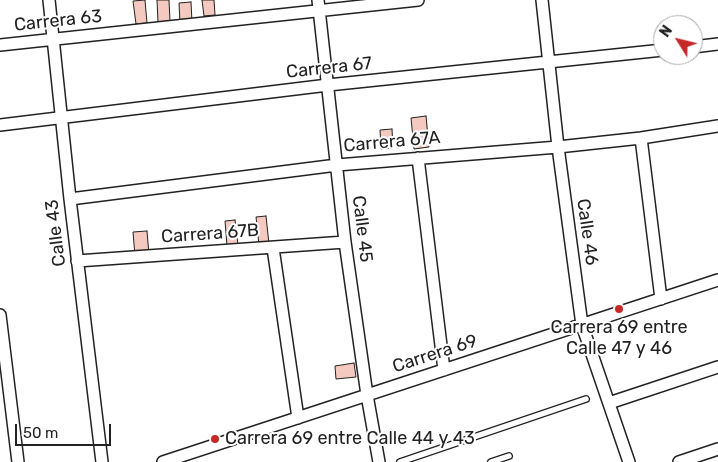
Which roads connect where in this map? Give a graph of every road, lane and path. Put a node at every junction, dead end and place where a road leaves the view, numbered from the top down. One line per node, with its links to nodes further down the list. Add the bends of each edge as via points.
1 (49, 0): 5 (street, Calle 43)
2 (418, 0): 4 (street, Carrera 63)
3 (542, 0): 10 (street, Calle 46)
4 (319, 5): 5 (street, Carrera 63); 11 (street, Calle 45)
5 (53, 39): 7 (street, Carrera 63); 12 (street, Calle 43)
6 (718, 44): 8 (street)
7 (0, 45)
8 (703, 46)
9 (653, 51): 10 (street, Carrera 67)
10 (547, 62): 11 (street, Carrera 67); 16 (street, Calle 46)
11 (328, 85): 12 (street, Carrera 67); 18 (street, Calle 45)
12 (61, 117): 13 (street, Carrera 67); 19 (street, Calle 43)
13 (0, 124)
14 (718, 129): 15 (street, Carrera 67A)
15 (641, 138): 16 (street, Carrera 67A); 24 (street)
16 (558, 147): 17 (street, Carrera 67A); 26 (street, Calle 46)
17 (418, 158): 18 (street, Carrera 67A); 28 (street)
18 (337, 164): 19 (street, Carrera 67A); 20 (street, Calle 45)
19 (70, 199): 22 (street, Calle 43)
20 (346, 242): 21 (street, Carrera 67B); 29 (street, Calle 45)
21 (273, 248): 22 (street, Carrera 67B); 32 (street)
22 (77, 261): 37 (street, Calle 43)
23 (718, 280): 24 (street, Carrera 69)
24 (662, 299): 26 (street, Carrera 69)
25 (0, 315): 36 (street)
26 (582, 325): 28 (street, Carrera 69); 31 (street, Calle 46)
27 (718, 367): 31 (street)
28 (444, 370): 29 (street, Carrera 69)
29 (367, 395): 32 (street, Carrera 69); 39 (street, Calle 45)
30 (586, 398): 35 (lane)
31 (609, 403): 42 (street, Calle 46)
32 (298, 418): 38 (street, Carrera 69)
33 (718, 449): 43 (street)
34 (509, 456): 41 (lane)
35 (414, 460): 40 (lane)
36 (18, 462)
37 (102, 462)
38 (163, 462)
39 (379, 462)
40 (400, 462)
41 (491, 462)
42 (629, 462)
43 (679, 462)

